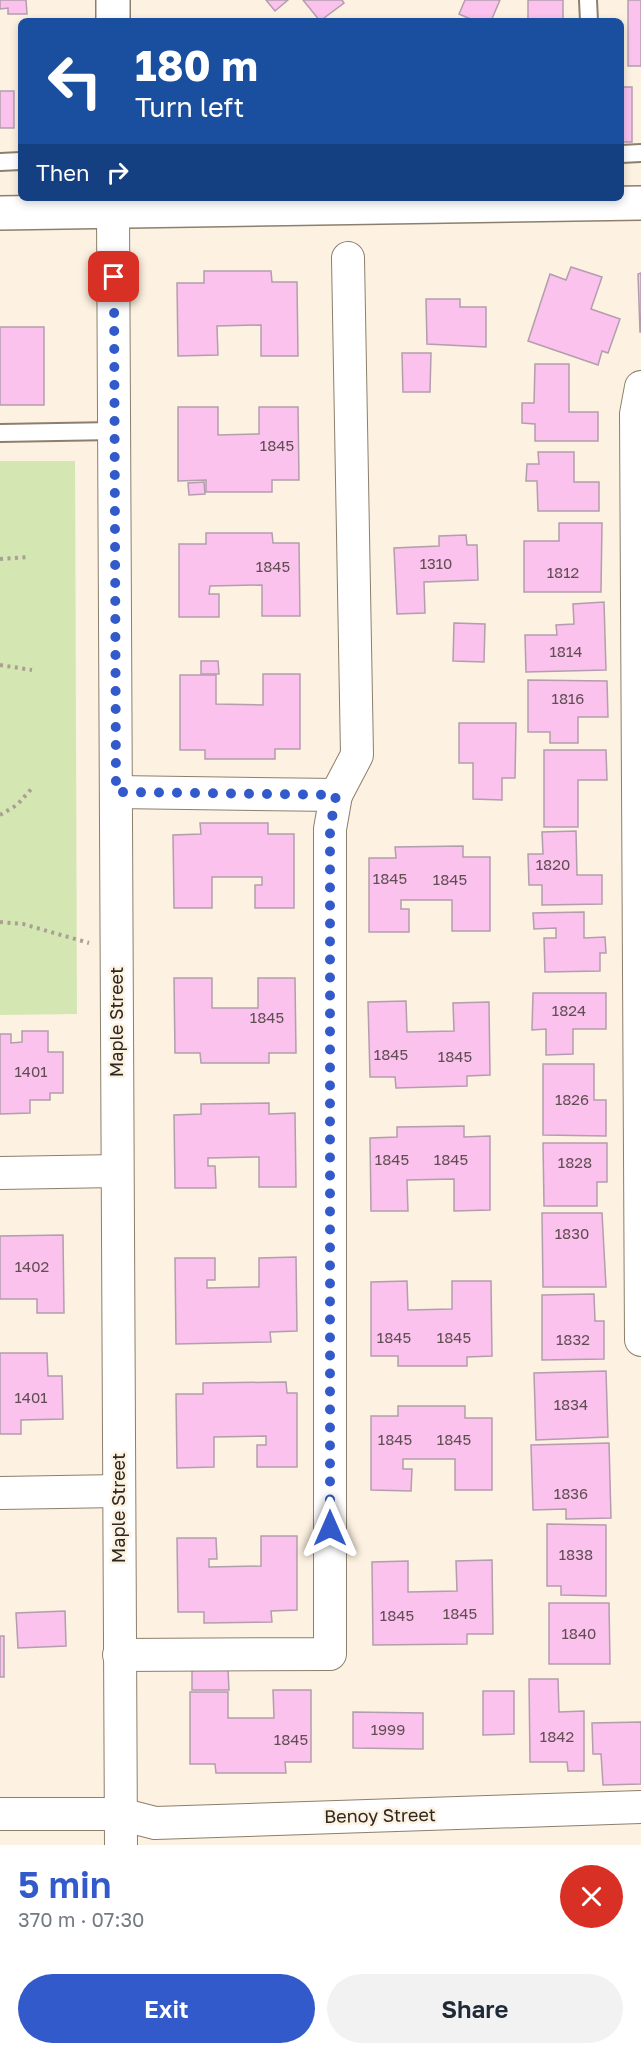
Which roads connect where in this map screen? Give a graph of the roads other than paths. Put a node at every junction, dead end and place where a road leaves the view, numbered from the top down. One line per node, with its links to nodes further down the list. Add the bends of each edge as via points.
1 (114, 0): 3 (main road)
2 (588, 0): 4 (lane)
3 (113, 18)
4 (589, 18)
5 (641, 153): 6 (lane)
6 (624, 154)
7 (18, 161): 8 (lane)
8 (0, 162)
9 (592, 201): 10 (main road); 11 (main road)
10 (641, 202)
11 (113, 204): 12 (main road); 15 (street, Maple Street)
12 (0, 213)
13 (348, 258): 19 (street, via 357,755)
14 (641, 387): 17 (street, via 636,414)
15 (114, 431): 16 (lane); 18 (street, Maple Street)
16 (0, 433)
17 (640, 663): 20 (street)
18 (116, 792): 19 (street); 21 (street, Maple Street)
19 (336, 795): 27 (street, via 330,829 330,1654)
20 (640, 868): 23 (street)
21 (117, 1171): 22 (street); 25 (street, Maple Street)
22 (0, 1173)
23 (641, 1284): 24 (street)
24 (641, 1340)
25 (118, 1491): 26 (street); 27 (street, Maple Street)
26 (0, 1493)
27 (119, 1655): 30 (street, Maple Street)
28 (641, 1807): 30 (street, Benoy Street, via 155,1823)
29 (0, 1814): 30 (street, Benoy Street)
30 (120, 1814): 31 (street, Maple Street)
31 (121, 1845)

